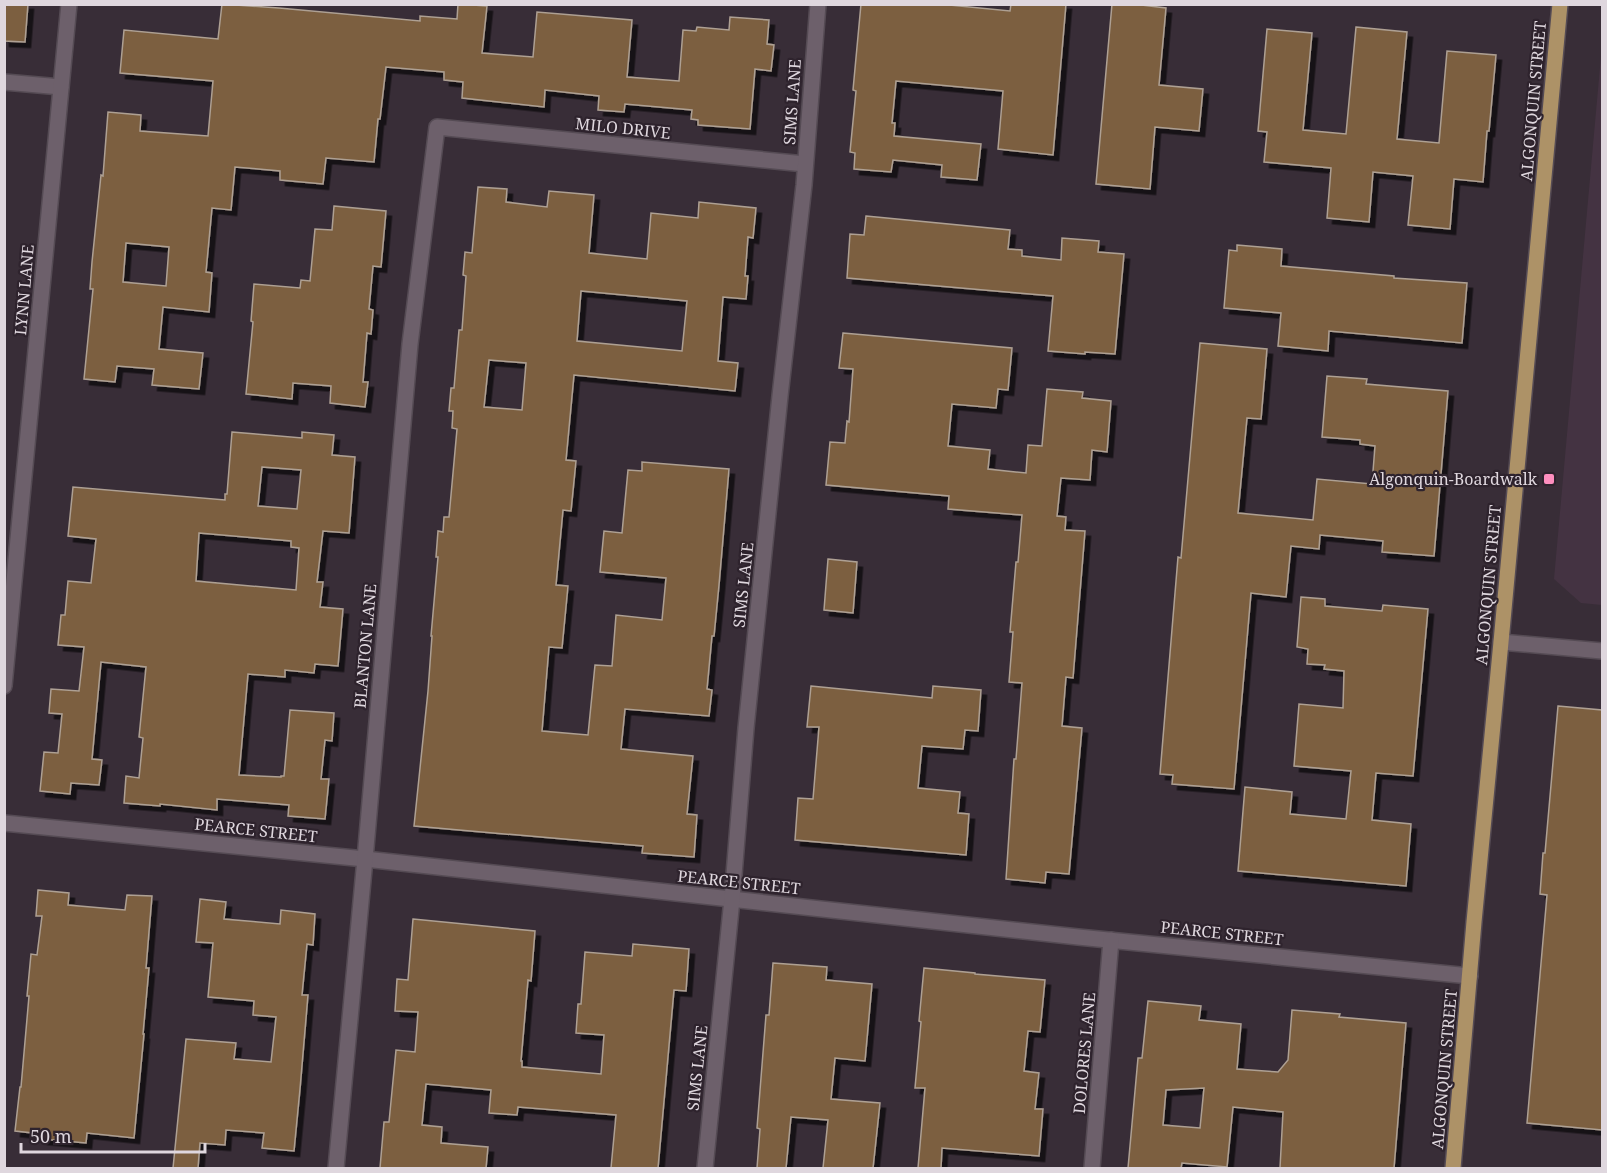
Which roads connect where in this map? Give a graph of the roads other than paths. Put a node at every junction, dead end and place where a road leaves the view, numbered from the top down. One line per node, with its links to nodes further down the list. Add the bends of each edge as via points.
1 (69, 4): 5 (street, LYNN LANE)
2 (818, 4): 7 (street, SIMS LANE)
3 (1560, 4): 8 (main road, ALGONQUIN STREET)
4 (4, 82): 5 (street)
5 (61, 87): 10 (street, LYNN LANE)
6 (437, 127): 7 (street, MILO DRIVE); 12 (street, BLANTON LANE, via 410,344)
7 (805, 164): 13 (street, SIMS LANE)
8 (1501, 642): 9 (street); 15 (main road, ALGONQUIN STREET)
9 (1602, 651)
10 (4, 686)
11 (4, 823): 12 (street, PEARCE STREET)
12 (365, 859): 13 (street, PEARCE STREET); 16 (street, BLANTON LANE)
13 (732, 899): 14 (street, PEARCE STREET); 17 (street, SIMS LANE)
14 (1111, 940): 15 (street, PEARCE STREET); 18 (street, DOLORES LANE)
15 (1470, 976): 19 (main road, ALGONQUIN STREET)
16 (336, 1168)
17 (705, 1168)
18 (1092, 1168)
19 (1452, 1168)

